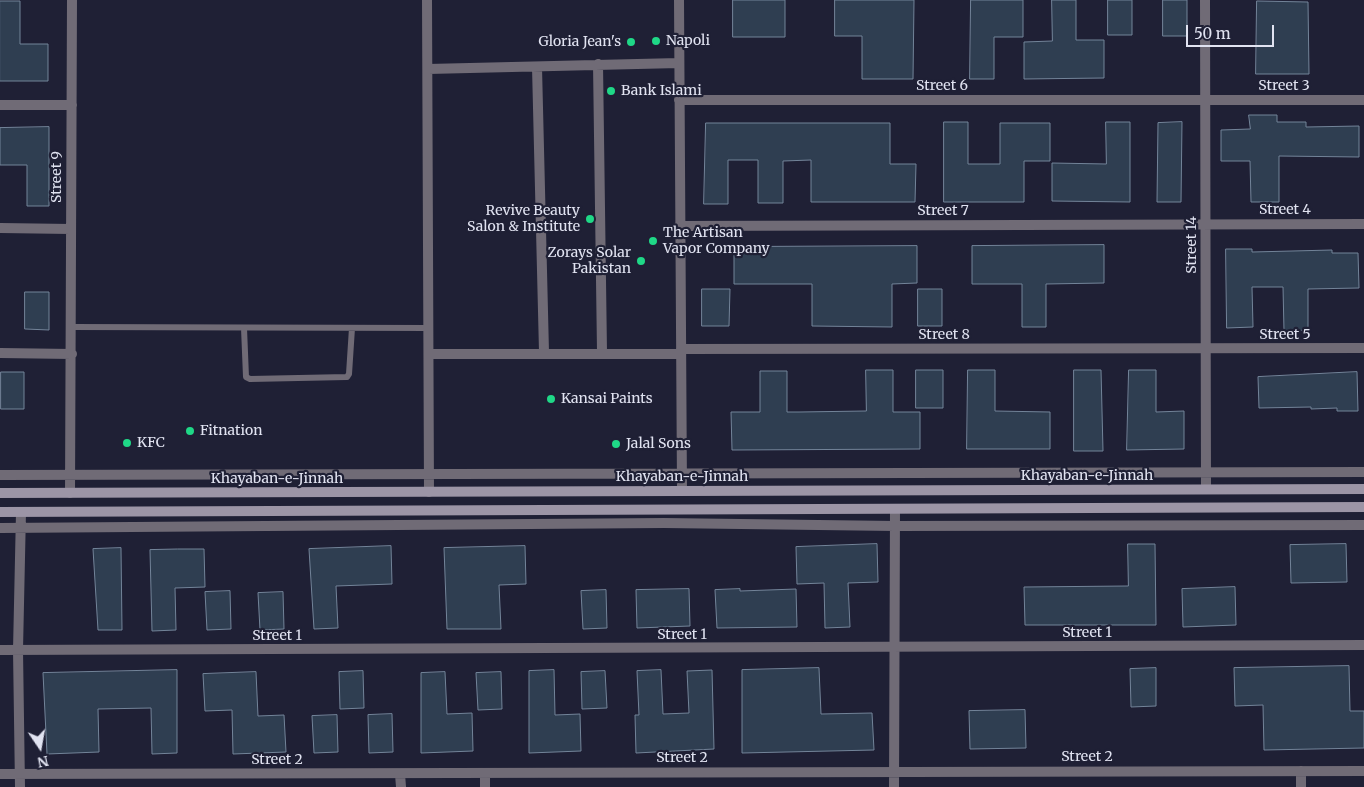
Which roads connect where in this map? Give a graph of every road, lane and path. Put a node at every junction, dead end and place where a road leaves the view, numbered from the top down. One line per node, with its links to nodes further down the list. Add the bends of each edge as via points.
1 (72, 0): 13 (street, Street 9)
2 (427, 0): 8 (street)
3 (679, 0): 5 (street)
4 (1205, 0): 10 (street, Street 14)
5 (679, 63): 6 (street); 9 (street)
6 (598, 64): 7 (street); 27 (street)
7 (538, 67): 8 (street); 26 (street)
8 (428, 69): 22 (street)
9 (679, 100): 10 (street, Street 6); 16 (street)
10 (1205, 100): 11 (street, Street 3); 14 (street, Street 14)
11 (1364, 100)
12 (0, 105): 13 (street)
13 (72, 105): 18 (street, Street 9)
14 (1206, 224): 15 (street, Street 4); 16 (street, Street 7); 23 (street, Street 14)
15 (1364, 224)
16 (679, 226): 25 (street)
17 (0, 228): 18 (street)
18 (71, 229): 19 (street, Street 9)
19 (71, 327): 20 (lane); 29 (street, Street 9)
20 (244, 328): 21 (lane); 21 (lane, via 246,377 250,379 347,378 350,374)
21 (352, 328): 22 (lane)
22 (429, 328): 30 (street)
23 (1206, 348): 24 (street, Street 5); 25 (street, Street 8); 31 (street, Street 14)
24 (1364, 348)
25 (681, 351): 27 (street, Street 8); 34 (street)
26 (544, 352): 27 (street, Street 8); 30 (street, Street 8)
27 (602, 352)
28 (0, 353): 29 (street)
29 (72, 354): 36 (street, Street 9)
30 (430, 354): 33 (street)
31 (1207, 472): 32 (street); 34 (street); 38 (street, Street 14)
32 (1364, 472)
33 (429, 473): 34 (street); 36 (street); 40 (street)
34 (682, 473): 39 (street)
35 (0, 475): 36 (street)
36 (71, 475): 42 (street, Street 9)
37 (1364, 488): 38 (main road, Khayaban-e-Jinnah)
38 (1206, 489): 39 (main road, Khayaban-e-Jinnah)
39 (682, 490): 40 (main road, Khayaban-e-Jinnah)
40 (429, 492): 42 (main road, Khayaban-e-Jinnah)
41 (0, 493): 42 (main road, Khayaban-e-Jinnah)
42 (70, 493)
43 (1364, 508): 44 (main road)
44 (895, 509): 46 (main road); 48 (street)
45 (0, 512): 46 (main road)
46 (22, 512): 50 (street)
47 (1364, 525): 48 (street)
48 (895, 526): 50 (street, via 654,523); 52 (street)
49 (0, 528): 50 (street)
50 (20, 528): 54 (street)
51 (1364, 645): 52 (street, Street 1)
52 (894, 648): 54 (street, Street 1); 55 (street)
53 (0, 650): 54 (street, Street 1)
54 (18, 650): 58 (street)
55 (894, 771): 56 (street, Street 2); 59 (street, Street 2); 65 (street)
56 (1301, 771): 57 (street, Street 2); 66 (street)
57 (1364, 771)
58 (20, 773): 60 (street, Street 2); 61 (street, Street 2); 62 (street)
59 (485, 773): 61 (street, Street 2); 64 (street)
60 (0, 774)
61 (400, 774): 63 (street)
62 (20, 787)
63 (401, 787)
64 (485, 787)
65 (894, 787)
66 (1301, 787)

